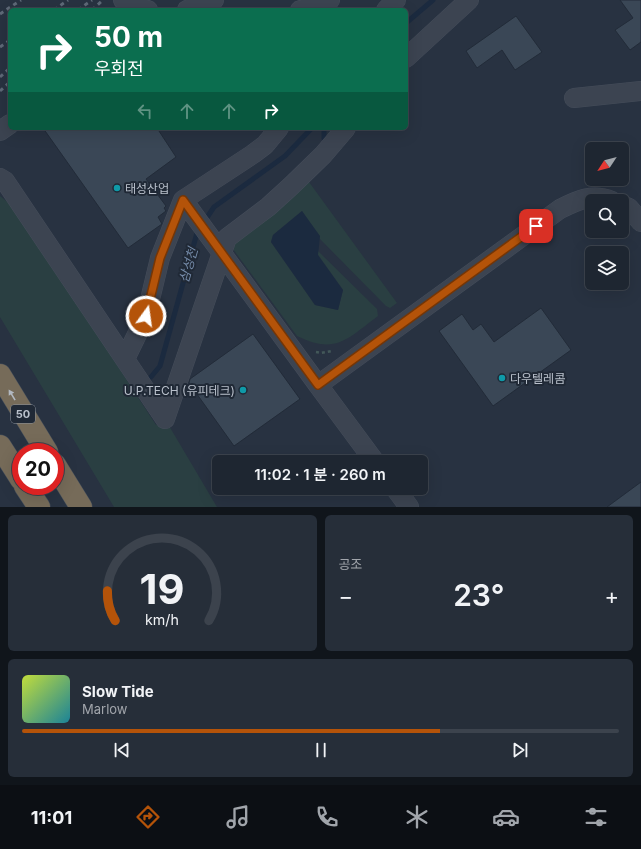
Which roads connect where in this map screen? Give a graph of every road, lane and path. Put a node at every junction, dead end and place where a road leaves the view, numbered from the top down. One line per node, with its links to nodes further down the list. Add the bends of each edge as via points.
1 (123, 0): 6 (street)
2 (214, 0): 7 (street)
3 (330, 0): 8 (street)
4 (396, 0): 9 (street)
5 (468, 0): 10 (street)
6 (139, 8)
7 (192, 8)
8 (312, 8)
9 (388, 8)
10 (408, 56)
11 (641, 91): 12 (street)
12 (574, 98)
13 (277, 130): 17 (street, via 265,145 253,154)
14 (344, 130): 20 (street, via 290,187 227,238)
15 (0, 178): 23 (street, via 5,181)
16 (585, 198): 25 (street, via 560,209)
17 (183, 200): 20 (street); 23 (street, via 160,258 146,316)
18 (629, 209): 19 (street)
19 (641, 222)
20 (222, 252): 23 (street, via 165,419); 25 (street)
21 (336, 349): 22 (path, via 326,353)
22 (313, 351)
23 (125, 359)
24 (0, 375): 26 (highway, 50, one-way to 24)
25 (318, 385): 28 (street)
26 (42, 443)
27 (0, 446): 29 (highway)
28 (370, 455)
29 (12, 465)
30 (64, 480): 34 (highway)
31 (31, 495): 33 (highway)
32 (400, 495): 35 (street)
33 (39, 507)
34 (81, 507)
35 (409, 507)

